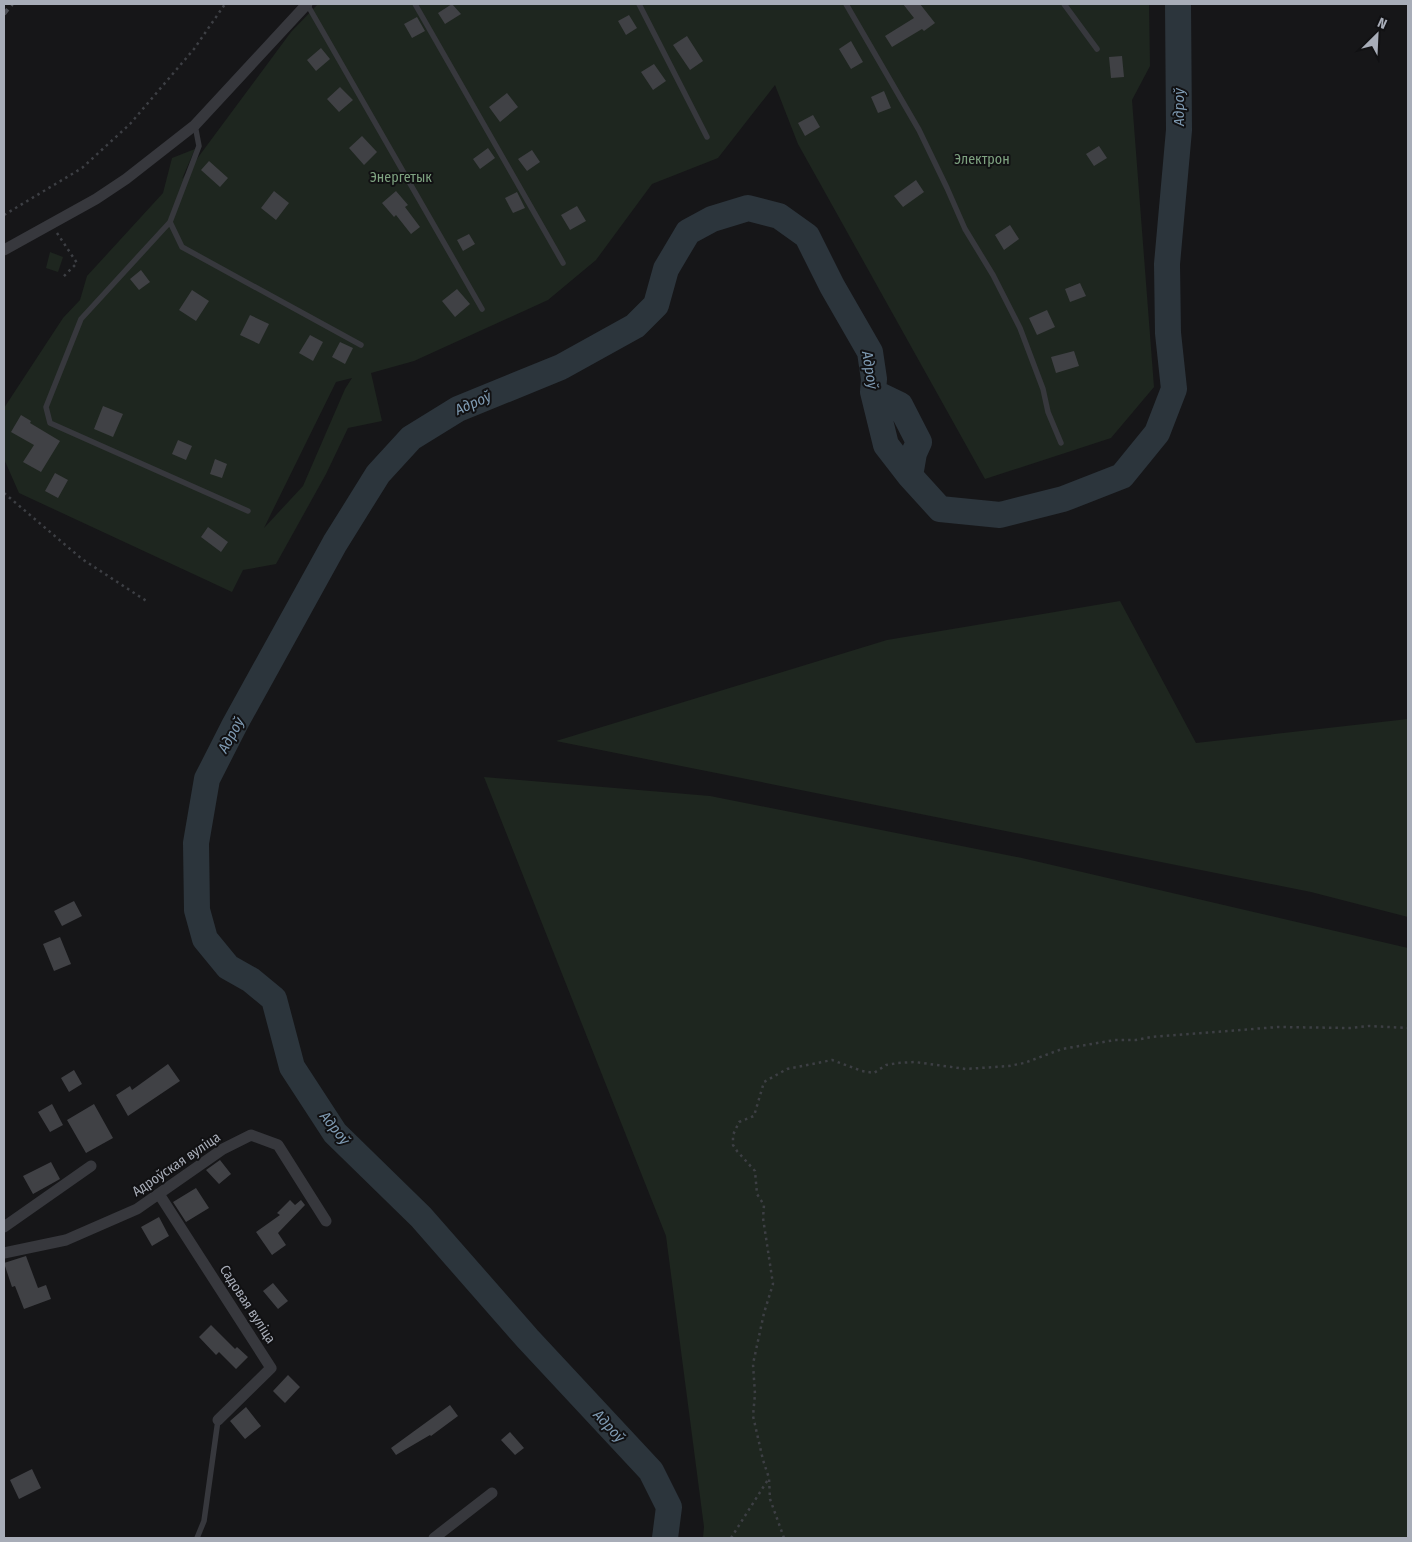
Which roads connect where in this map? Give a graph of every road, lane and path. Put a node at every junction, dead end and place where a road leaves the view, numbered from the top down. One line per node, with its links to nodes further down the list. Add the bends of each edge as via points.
1 (224, 4): 10 (path, via 194,49 130,124 82,168)
2 (307, 4): 8 (street); 16 (lane)
3 (415, 4): 14 (lane)
4 (639, 4): 9 (lane)
5 (846, 4): 18 (lane, via 919,130 965,229 1020,328)
6 (1064, 4): 7 (lane)
7 (1097, 49)
8 (195, 125): 11 (lane, via 199,146); 12 (street, via 126,180)
9 (707, 137)
10 (4, 215)
11 (170, 222): 17 (lane, via 182,247); 20 (lane, via 81,319 46,407 50,423)
12 (51, 223): 13 (street); 15 (path, via 76,263)
13 (4, 250)
14 (563, 263)
15 (63, 277)
16 (482, 309)
17 (361, 345)
18 (1061, 442)
19 (4, 494): 21 (path, via 82,559)
20 (248, 511)
21 (148, 602)
22 (1408, 1028): 29 (path, via 1278,1027 1115,1040 1062,1049 1009,1066 981,1069 915,1062 886,1065 874,1073 832,1060 787,1068 764,1082 754,1116 739,1122 732,1135 736,1151 755,1171 757,1194 764,1205 773,1284 753,1364 754,1416)
23 (91, 1166): 26 (street)
24 (159, 1194): 25 (street, Адроўская вуліца, via 223,1149 250,1136 278,1145); 27 (street, Адроўская вуліца, via 137,1209 66,1240); 28 (street, Садовая вуліца, via 271,1368)
25 (326, 1221)
26 (4, 1227)
27 (4, 1252)
28 (218, 1420): 31 (lane, via 204,1522)
29 (769, 1478): 33 (path); 34 (path, via 770,1499)
30 (492, 1493): 32 (street)
31 (197, 1538)
32 (434, 1538)
33 (731, 1538)
34 (784, 1538)

